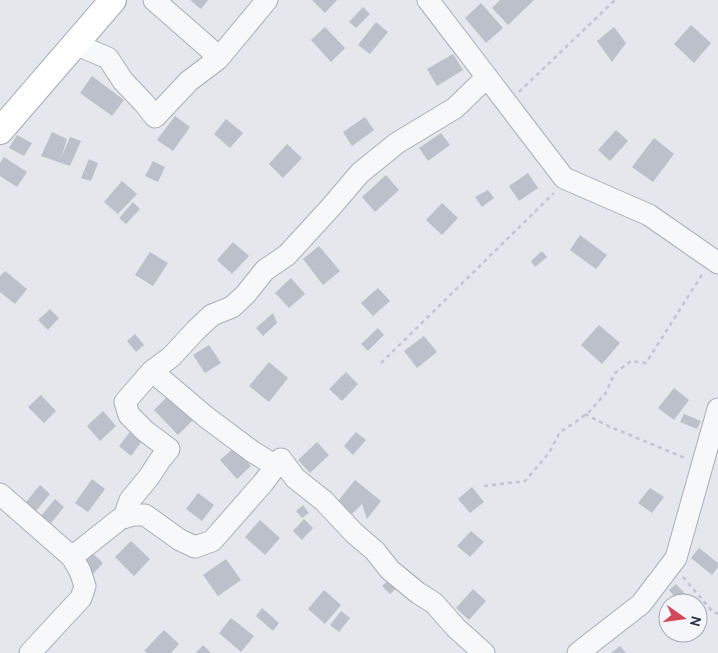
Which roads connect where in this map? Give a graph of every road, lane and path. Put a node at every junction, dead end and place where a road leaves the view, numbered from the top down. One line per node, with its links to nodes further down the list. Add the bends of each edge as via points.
1 (113, 0): 6 (main road)
2 (154, 0): 7 (street)
3 (267, 0): 7 (street)
4 (428, 0): 8 (street)
5 (615, 0): 9 (path)
6 (75, 44): 7 (street, via 108,58 123,81 155,117 189,81); 10 (main road)
7 (220, 57)
8 (487, 77): 9 (street); 14 (street, via 455,108 397,143 360,172 287,255 265,270 232,307 212,315 171,357)
9 (507, 103): 11 (street)
10 (0, 131)
11 (567, 179): 12 (street, via 649,214); 13 (path)
12 (715, 261): 16 (path, via 646,363 631,361 615,373 605,394)
13 (381, 363)
14 (152, 371): 18 (street, via 206,418); 21 (street, via 125,402 128,415 169,449 130,500)
15 (718, 409): 17 (street)
16 (585, 414): 17 (path, via 688,459); 19 (path, via 560,432 525,481)
17 (703, 462): 23 (street)
18 (276, 466): 21 (street, via 212,541 204,544 195,547 180,540 145,514); 26 (street, via 281,459 296,478 324,501 390,570 434,603)
19 (484, 486)
20 (0, 494): 22 (street)
21 (124, 517): 22 (street)
22 (72, 557): 25 (street, via 85,586 81,598)
23 (671, 566): 24 (path); 27 (street, via 641,604)
24 (718, 614)
25 (30, 653)
26 (484, 653)
27 (578, 653)

